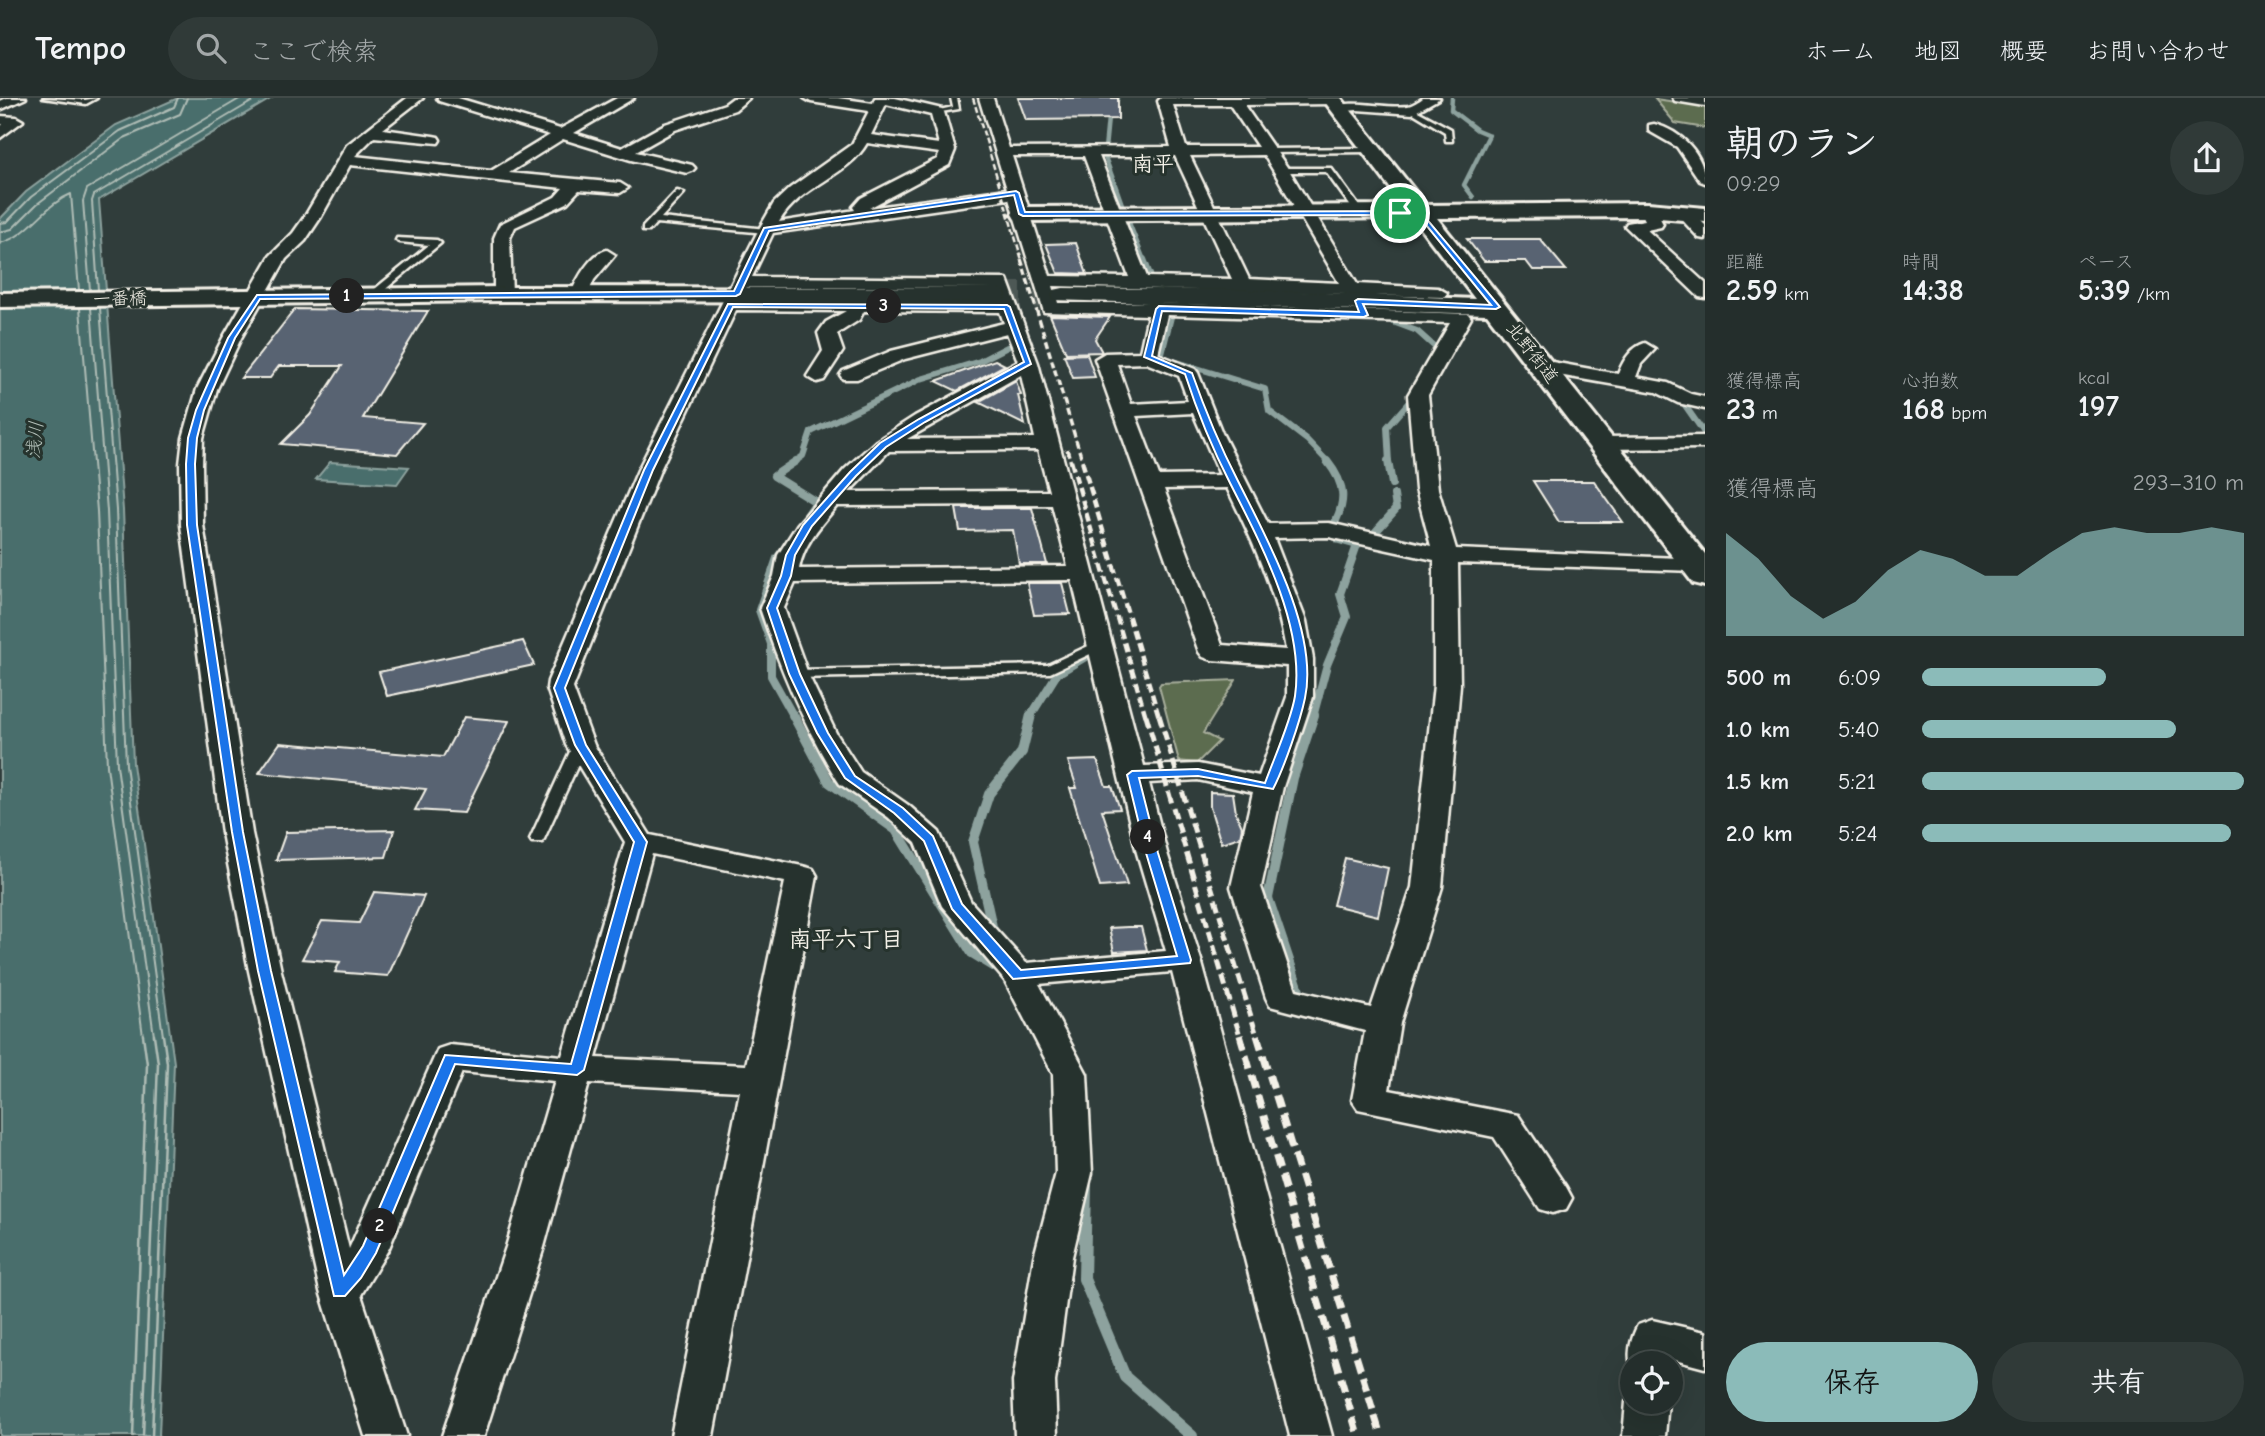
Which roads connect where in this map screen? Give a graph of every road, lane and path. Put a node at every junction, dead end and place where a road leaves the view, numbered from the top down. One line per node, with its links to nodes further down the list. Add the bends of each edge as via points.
1 (19, 98): 18 (street)
2 (46, 98): 3 (lane, via 86,102)
3 (94, 98)
4 (416, 98): 23 (street)
5 (444, 98): 25 (street)
6 (626, 98): 25 (street)
7 (742, 98): 35 (street, via 730,107 670,127)
8 (811, 98): 15 (street)
9 (954, 98): 20 (lane, via 957,108)
10 (986, 98): 33 (street)
11 (1433, 98): 19 (street)
12 (1679, 98): 13 (street)
13 (1685, 98): 17 (street)
14 (1234, 100): 16 (street); 31 (street, via 1165,101); 32 (street)
15 (880, 102): 20 (street); 26 (street)
16 (1344, 102): 19 (street); 30 (street, 北野街道)
17 (1705, 102)
18 (0, 106)
19 (1412, 110): 27 (lane, via 1448,131)
20 (937, 113): 29 (street)
21 (0, 120): 24 (street, via 16,121)
22 (1654, 128): 40 (street, via 1682,144)
23 (369, 132): 28 (street); 36 (street)
24 (0, 134)
25 (560, 135): 35 (street); 39 (street)
26 (863, 138): 29 (street); 56 (street, via 848,156 780,206)
27 (1449, 139)
28 (433, 140)
29 (948, 150): 53 (street, via 944,162 867,201)
30 (1370, 150): 32 (lane); 49 (street, 北野街道)
31 (1180, 151): 32 (street); 34 (street); 51 (street)
32 (1268, 151): 38 (street)
33 (1003, 152): 34 (street); 44 (street)
34 (1090, 152): 50 (street)
35 (624, 153): 37 (street)
36 (346, 160): 39 (street); 69 (street, via 299,237)
37 (687, 168)
38 (1281, 170): 47 (street); 48 (lane, via 1328,170)
39 (494, 176): 41 (street)
40 (1705, 178)
41 (575, 186): 42 (street); 65 (street, via 561,200 508,224 502,238)
42 (620, 188)
43 (680, 193): 54 (lane)
44 (1019, 204): 50 (street); 53 (street); 62 (street)
45 (1648, 211): 46 (street); 49 (street); 64 (street, via 1655,224 1633,226)
46 (1683, 212): 52 (street); 57 (street)
47 (1308, 213): 48 (street); 51 (street); 71 (street)
48 (1360, 213): 49 (street)
49 (1420, 213): 73 (street, 北野街道)
50 (1114, 214): 51 (street); 60 (street)
51 (1211, 214): 61 (street)
52 (1705, 215)
53 (851, 216): 56 (street)
54 (654, 220): 55 (lane); 56 (lane)
55 (646, 229)
56 (766, 230): 67 (street)
57 (1705, 234)
58 (400, 240): 68 (lane, via 437,243)
59 (607, 255): 66 (street, via 586,279)
60 (1140, 282): 61 (street); 62 (street)
61 (1243, 284): 71 (street)
62 (1053, 288): 71 (street); 75 (street, via 1050,308)
63 (1438, 293): 71 (street)
64 (1705, 293)
65 (503, 294): 66 (street, 一番橋); 68 (street, 一番橋)
66 (580, 294): 67 (street, 一番橋)
67 (736, 294): 72 (street); 74 (street, via 1001,283); 102 (street, via 649,470 564,674 560,688)
68 (373, 295): 69 (street, 一番橋)
69 (248, 297): 70 (street, 一番橋); 113 (street, via 200,410 193,438 192,525 237,832)
70 (0, 300)
71 (1359, 302): 73 (street); 75 (street); 95 (street, via 1462,318 1418,395 1427,489)
72 (857, 306): 74 (street); 81 (street, via 853,316 827,333 833,351)
73 (1496, 307): 79 (street, 北野街道)
74 (1005, 309): 78 (street); 80 (street)
75 (1159, 309): 77 (street)
76 (1645, 349): 82 (street, via 1632,362)
77 (1148, 357): 84 (street, via 1188,373); 85 (street, via 1105,359)
78 (1028, 363): 88 (street); 89 (street)
79 (1541, 366): 82 (street); 87 (street, 北野街道)
80 (850, 375)
81 (817, 376)
82 (1625, 381): 83 (street, via 1661,387)
83 (1705, 403)
84 (1200, 407): 85 (street); 90 (street)
85 (1124, 410): 91 (street)
86 (1705, 442): 87 (street)
87 (1602, 443): 96 (street, 北野街道)
88 (1046, 444): 89 (street); 92 (street)
89 (883, 445): 93 (street)
90 (1233, 481): 91 (street); 94 (street)
91 (1150, 483): 100 (street, via 1212,652)
92 (1063, 498): 93 (street); 97 (street)
93 (832, 499): 98 (street, via 808,525 790,555)
94 (1260, 531): 95 (street, via 1329,530); 100 (street, via 1294,621)
95 (1446, 556): 96 (street); 109 (street, via 1447,685 1427,887)
96 (1700, 570)
97 (1082, 573): 98 (street); 99 (street)
98 (786, 576): 101 (street, via 772,608)
99 (1099, 645): 101 (lane, via 1050,668); 103 (street)
100 (1300, 659): 104 (street, via 1300,697)
101 (795, 674): 108 (street, via 822,733 850,778 929,839 957,906)
102 (580, 745): 105 (lane); 106 (street)
103 (1132, 775): 104 (street, via 1198,772); 107 (street)
104 (1269, 787): 109 (street, via 1247,887 1282,998)
105 (537, 839)
106 (640, 842): 110 (street); 111 (street, via 802,876)
107 (1185, 960): 108 (street); 121 (street)
108 (1018, 975): 120 (street, via 1070,1074 1074,1173 1053,1257 1034,1382)
109 (1383, 1023): 112 (street, via 1370,1100 1506,1125)
110 (577, 1070): 111 (street); 113 (street, via 450,1058 370,1248); 118 (street)
111 (760, 1079): 119 (street)
112 (1553, 1198)
113 (340, 1291): 117 (street)
114 (1705, 1350): 115 (street, via 1652,1337)
115 (1651, 1351)
116 (1646, 1414): 122 (street)
117 (386, 1436)
118 (463, 1436)
119 (692, 1436)
120 (1036, 1436)
121 (1311, 1436)
122 (1644, 1436)

